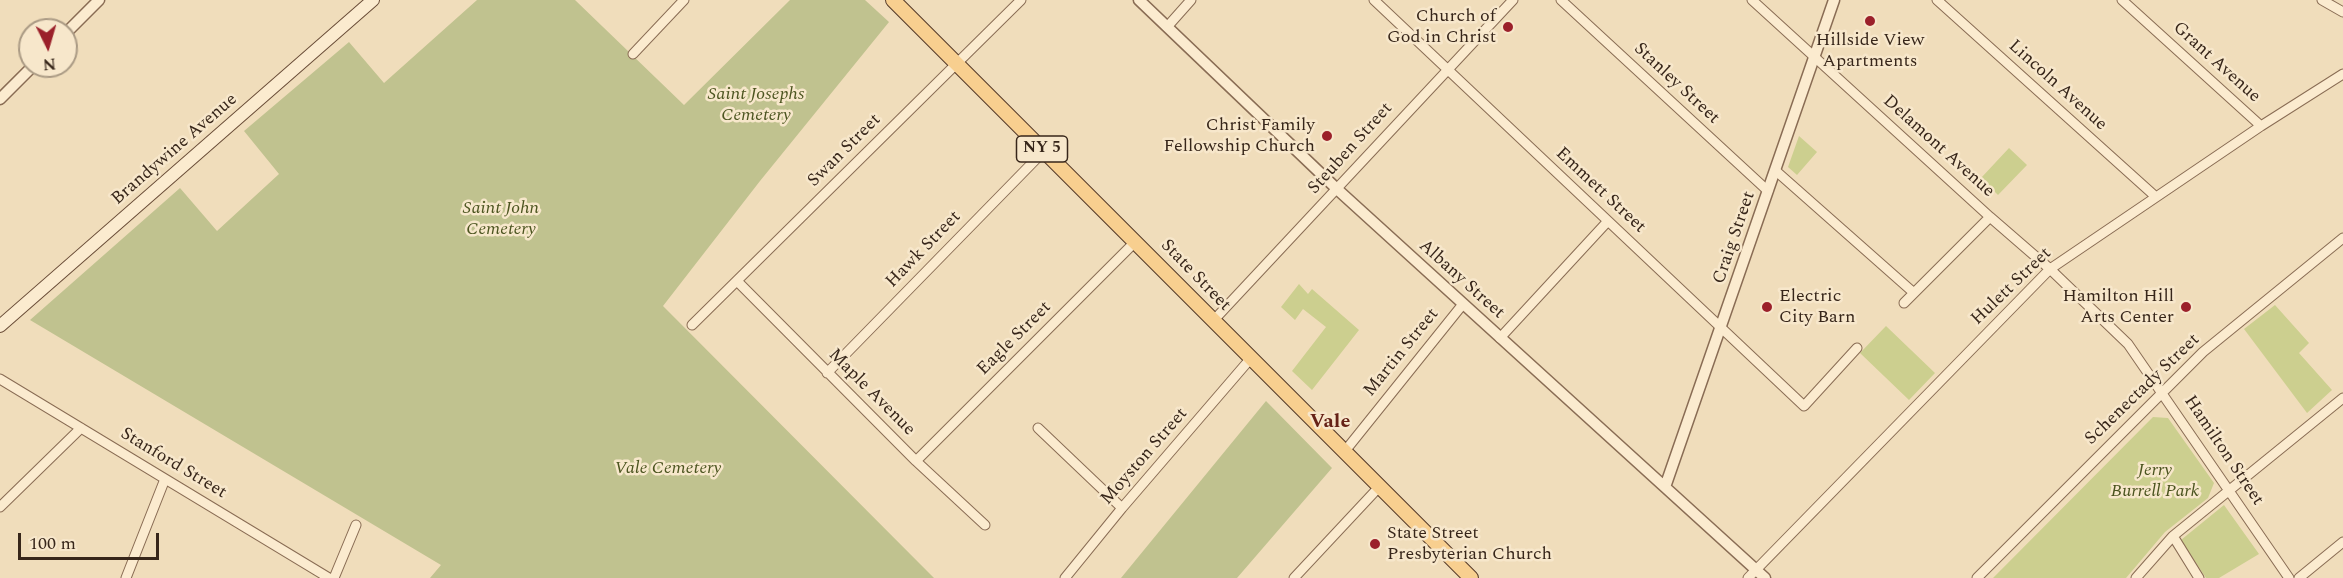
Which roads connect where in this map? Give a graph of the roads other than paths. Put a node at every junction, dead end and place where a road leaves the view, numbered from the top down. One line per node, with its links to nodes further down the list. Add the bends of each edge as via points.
1 (99, 0): 17 (street)
2 (684, 0): 19 (street)
3 (893, 0): 21 (main road, State Street / NY 5)
4 (1021, 0): 21 (street, Swan Street)
5 (1139, 0): 18 (street, Albany Street)
6 (1191, 0): 18 (street)
7 (1374, 0): 22 (street, Emmett Street)
8 (1513, 0): 22 (street, Steuben Street)
9 (1561, 0): 30 (street, Stanley Street)
10 (1752, 0): 20 (street, Delamont Avenue)
11 (1834, 0): 20 (street, Craig Street)
12 (1936, 0): 31 (street, Lincoln Avenue)
13 (2122, 0): 26 (street, Grant Avenue)
14 (2322, 0): 16 (street)
15 (365, 2): 42 (main road, Brandywine Avenue)
16 (2343, 12)
17 (78, 21)
18 (1167, 27): 29 (street, Albany Street)
19 (633, 54)
20 (1815, 58): 28 (street, Craig Street); 32 (street, Delamont Avenue)
21 (957, 65): 27 (main road, State Street / NY 5); 37 (street, Swan Street)
22 (1448, 69): 29 (street, Steuben Street); 33 (street, Emmett Street)
23 (2343, 74): 26 (street, Hulett Street)
24 (21, 78): 25 (street)
25 (0, 99)
26 (2261, 126): 31 (street, Hulett Street)
27 (1044, 151): 34 (main road, State Street / NY 5); 48 (street, Hawk Street)
28 (1776, 171): 30 (street, Craig Street); 38 (street)
29 (1338, 190): 40 (street, Albany Street); 41 (street, Steuben Street)
30 (1768, 191): 44 (street, Craig Street)
31 (2156, 197): 36 (street, Hulett Street)
32 (1990, 217): 36 (street, Delamont Avenue); 38 (street)
33 (1608, 221): 44 (street, Emmett Street); 45 (street)
34 (1136, 241): 41 (main road, State Street / NY 5); 55 (street, Eagle Street)
35 (2341, 243): 50 (street, Schenectady Street, via 2203,352)
36 (2050, 269): 50 (street, Hamilton Street, via 2128,344); 66 (street, Hulett Street)
37 (737, 281): 43 (street, Swan Street); 48 (street, Maple Avenue)
38 (1914, 293): 39 (street)
39 (1904, 303)
40 (1463, 304): 45 (street, Albany Street); 54 (street, Martin Street)
41 (1214, 321): 47 (main road, State Street / NY 5)
42 (0, 326)
43 (692, 326)
44 (1721, 327): 46 (street, Emmett Street, via 1804,406); 58 (street, Craig Street)
45 (1500, 338): 58 (street, Albany Street)
46 (1857, 348)
47 (1251, 358): 54 (main road, State Street / NY 5); 61 (street, Moyston Street)
48 (827, 373): 55 (street, Maple Avenue)
49 (0, 379): 52 (street, Stanford Street)
50 (2163, 392): 59 (street, Hamilton Street); 74 (street, Schenectady Street)
51 (2343, 398): 59 (street)
52 (81, 428): 56 (street, Stanford Street); 60 (street)
53 (1038, 428): 61 (street)
54 (1345, 451): 57 (main road, State Street / NY 5)
55 (916, 461): 63 (street, Maple Avenue)
56 (165, 479): 67 (street); 68 (street, Stanford Street)
57 (1380, 486): 71 (street); 72 (main road, State Street / NY 5)
58 (1665, 487): 66 (street, Albany Street)
59 (2229, 490): 64 (street); 77 (street, Hamilton Street)
60 (0, 507)
61 (1122, 508): 70 (street, Moyston Street)
62 (356, 525): 69 (street)
63 (985, 525)
64 (2173, 536): 75 (street); 76 (street)
65 (2343, 542): 78 (street)
66 (1752, 574): 73 (street, Albany Street)
67 (126, 578)
68 (329, 578)
69 (334, 578)
70 (1065, 578)
71 (1294, 578)
72 (1471, 578)
73 (1765, 578)
74 (1977, 578)
75 (2136, 578)
76 (2199, 578)
77 (2289, 578)
78 (2299, 578)

